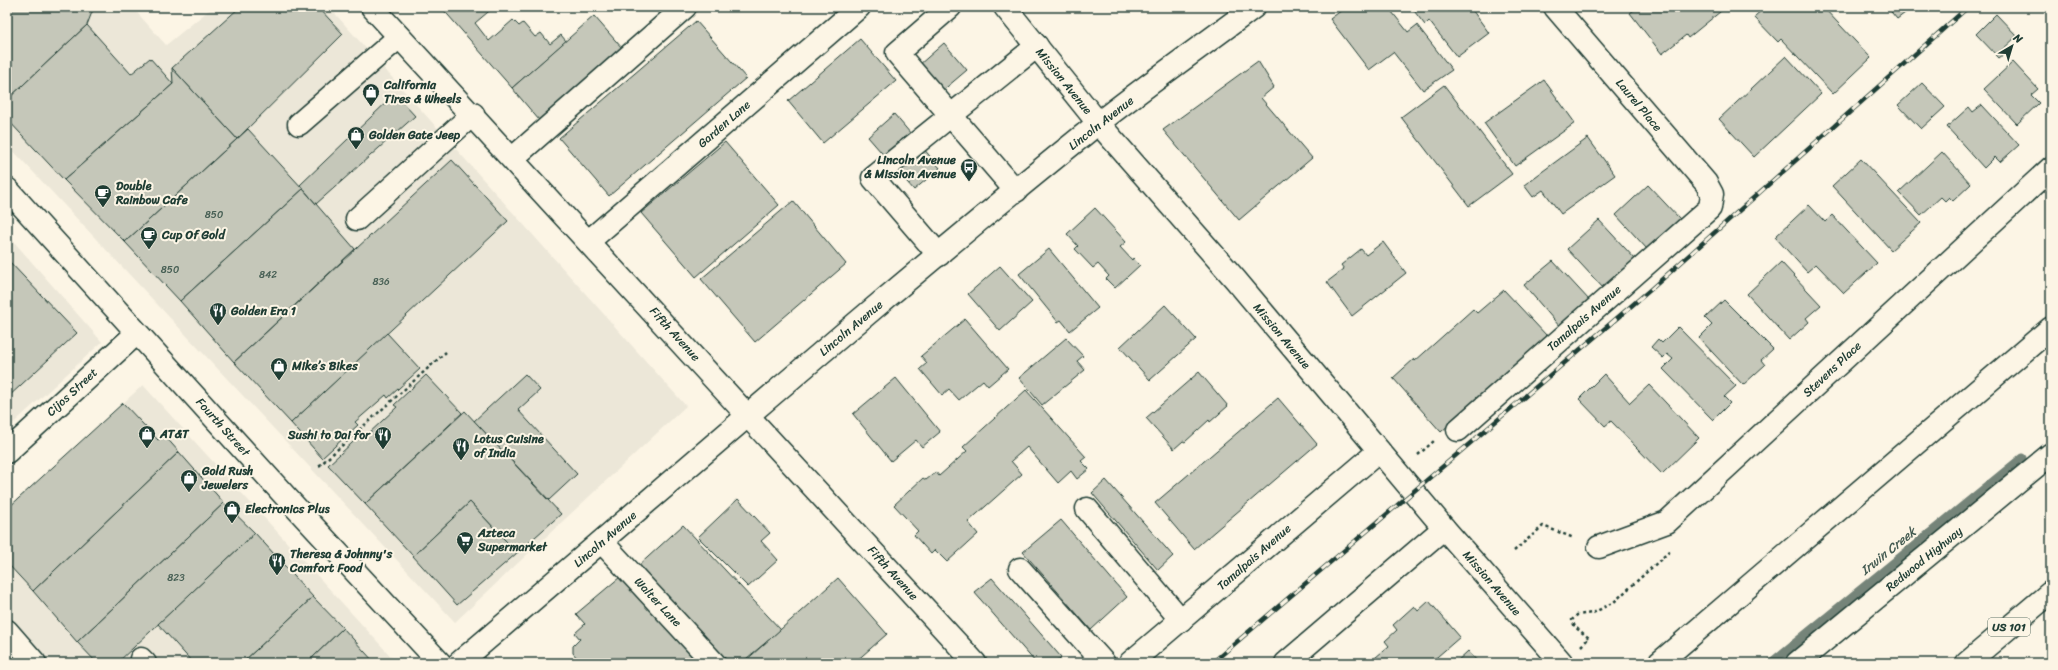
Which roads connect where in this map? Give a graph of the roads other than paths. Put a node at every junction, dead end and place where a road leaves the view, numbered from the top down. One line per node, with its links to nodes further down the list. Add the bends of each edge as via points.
1 (372, 7): 8 (main road, Fifth Avenue)
2 (685, 7): 14 (main road)
3 (859, 7): 20 (main road, Garden Lane, via 738,120)
4 (950, 7): 11 (main road, via 897,53)
5 (1005, 7): 9 (main road, Mission Avenue)
6 (1254, 7): 13 (main road, Lincoln Avenue)
7 (1555, 7): 18 (main road, Laurel Place, via 1706,183 1712,194)
8 (400, 37): 10 (main road, Fifth Avenue); 12 (main road)
9 (1036, 46): 11 (main road); 13 (main road, Mission Avenue)
10 (473, 114): 14 (main road, Fifth Avenue); 19 (main road)
11 (951, 117): 17 (main road); 21 (main road, via 873,178)
12 (299, 124)
13 (1098, 124): 17 (main road, Lincoln Avenue); 26 (main road, Mission Avenue, via 1235,279)
14 (513, 158): 20 (main road, Fifth Avenue)
15 (2051, 168): 32 (main road, Stevens Place, via 1666,522)
16 (7, 189): 23 (main road, Fourth Street)
17 (1016, 192): 21 (main road, Lincoln Avenue)
18 (1710, 208): 25 (main road, Tamalpais Avenue)
19 (357, 219)
20 (589, 241): 24 (main road, Fifth Avenue)
21 (939, 255): 24 (main road, Lincoln Avenue)
22 (2051, 328): 46 (main road)
23 (137, 333): 27 (main road, Cijos Street); 38 (main road, Fourth Street)
24 (748, 414): 31 (main road, Lincoln Avenue); 41 (main road, Fifth Avenue)
25 (1458, 430)
26 (1379, 451): 30 (main road, Mission Avenue); 35 (main road, Tamalpais Avenue)
27 (7, 452)
28 (2043, 460): 47 (main road, Redwood Highway)
29 (1087, 510): 35 (main road)
30 (1444, 528): 44 (main road); 45 (main road, Mission Avenue)
31 (602, 542): 39 (main road, Lincoln Avenue); 40 (main road, Walter Lane)
32 (1599, 547)
33 (1020, 570): 42 (main road)
34 (2051, 592): 48 (main road, US 101)
35 (1181, 620): 43 (main road, Tamalpais Avenue)
36 (7, 631): 37 (main road)
37 (35, 663)
38 (440, 663)
39 (458, 663)
40 (714, 663)
41 (976, 663)
42 (1104, 663)
43 (1130, 663)
44 (1286, 663)
45 (1562, 663)
46 (1659, 663)
47 (1797, 663)
48 (1967, 663)

